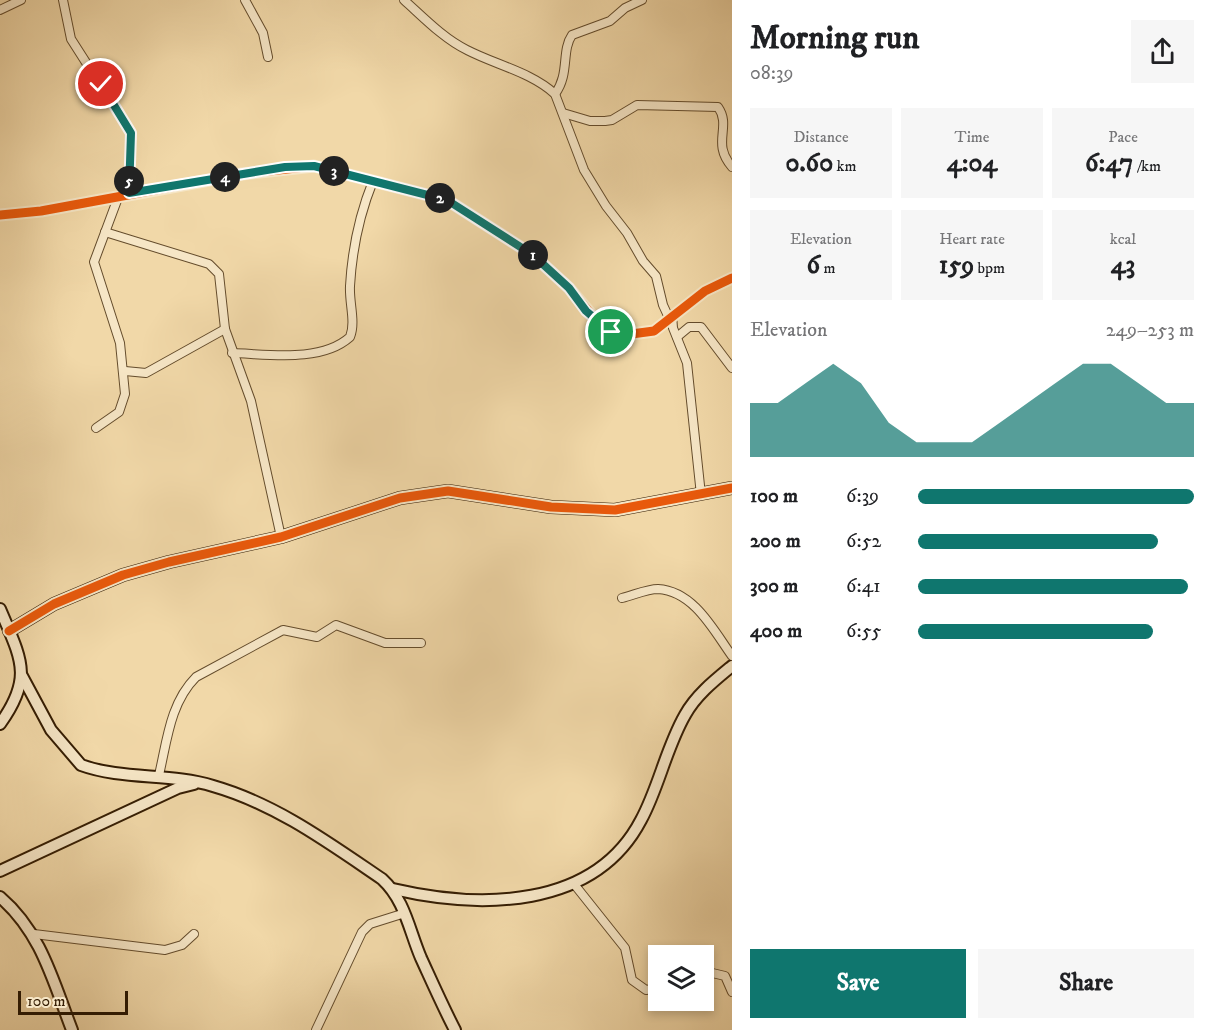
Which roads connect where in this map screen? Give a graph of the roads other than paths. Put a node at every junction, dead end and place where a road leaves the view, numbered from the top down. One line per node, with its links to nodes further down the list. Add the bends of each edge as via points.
1 (21, 0): 6 (street)
2 (63, 0): 12 (street, via 71,39 131,133)
3 (245, 0): 7 (street, via 262,33)
4 (404, 0): 8 (street, via 458,45 529,77)
5 (642, 0): 8 (street, via 610,21 572,35 563,79)
6 (0, 10)
7 (268, 57)
8 (555, 94): 9 (street)
9 (563, 113): 10 (street, via 605,121 621,116 630,107 646,104 718,107 723,117 721,148); 17 (street, via 589,178 656,276 663,305)
10 (732, 166)
11 (373, 181): 12 (street, via 314,166 285,167); 19 (street, via 461,207 533,255 611,332 624,335); 21 (street, via 354,257 350,337 310,353)
12 (129, 193): 13 (street)
13 (119, 195): 14 (street); 15 (street)
14 (0, 215)
15 (105, 232): 18 (street, via 215,266 223,293); 23 (street, via 96,254 95,271 110,306)
16 (732, 278): 17 (street, via 705,291)
17 (671, 316): 19 (street); 20 (street)
18 (225, 329): 21 (street); 23 (street, via 146,373)
19 (654, 331): 20 (street)
20 (676, 335): 22 (street, via 689,327 701,327); 26 (street, via 689,376)
21 (232, 353): 27 (street, via 251,401)
22 (732, 368)
23 (125, 371): 24 (street, via 125,394 118,412)
24 (96, 428)
25 (732, 488): 26 (street)
26 (701, 495): 27 (street, via 637,507 589,510 514,503 448,490 400,498)
27 (281, 537): 30 (street, via 123,575 54,604)
28 (622, 598): 32 (street, via 658,589 683,599 704,616)
29 (0, 609): 30 (street)
30 (9, 631): 34 (street)
31 (422, 643): 36 (street, via 385,643 336,625 317,637 284,630 196,677 187,686 174,710)
32 (732, 656)
33 (732, 666): 41 (street, via 700,694 685,714 642,819 628,840 600,867)
34 (22, 676): 35 (street, via 15,703); 36 (street, via 51,729 81,765)
35 (0, 724)
36 (159, 776): 37 (street)
37 (171, 779): 38 (street); 39 (street, via 175,785)
38 (201, 783): 39 (street); 42 (street, via 277,811)
39 (170, 792): 40 (street)
40 (0, 871)
41 (574, 884): 42 (street, via 539,895 469,901); 48 (street, via 625,948 633,980)
42 (393, 889): 44 (street)
43 (0, 897): 45 (street)
44 (405, 913): 51 (street, via 370,924 362,932); 52 (street)
45 (34, 934): 46 (street, via 165,950 182,945); 50 (street)
46 (194, 934)
47 (714, 973): 49 (street, via 725,976)
48 (648, 990)
49 (732, 992)
50 (72, 1030)
51 (316, 1030)
52 (455, 1030)

